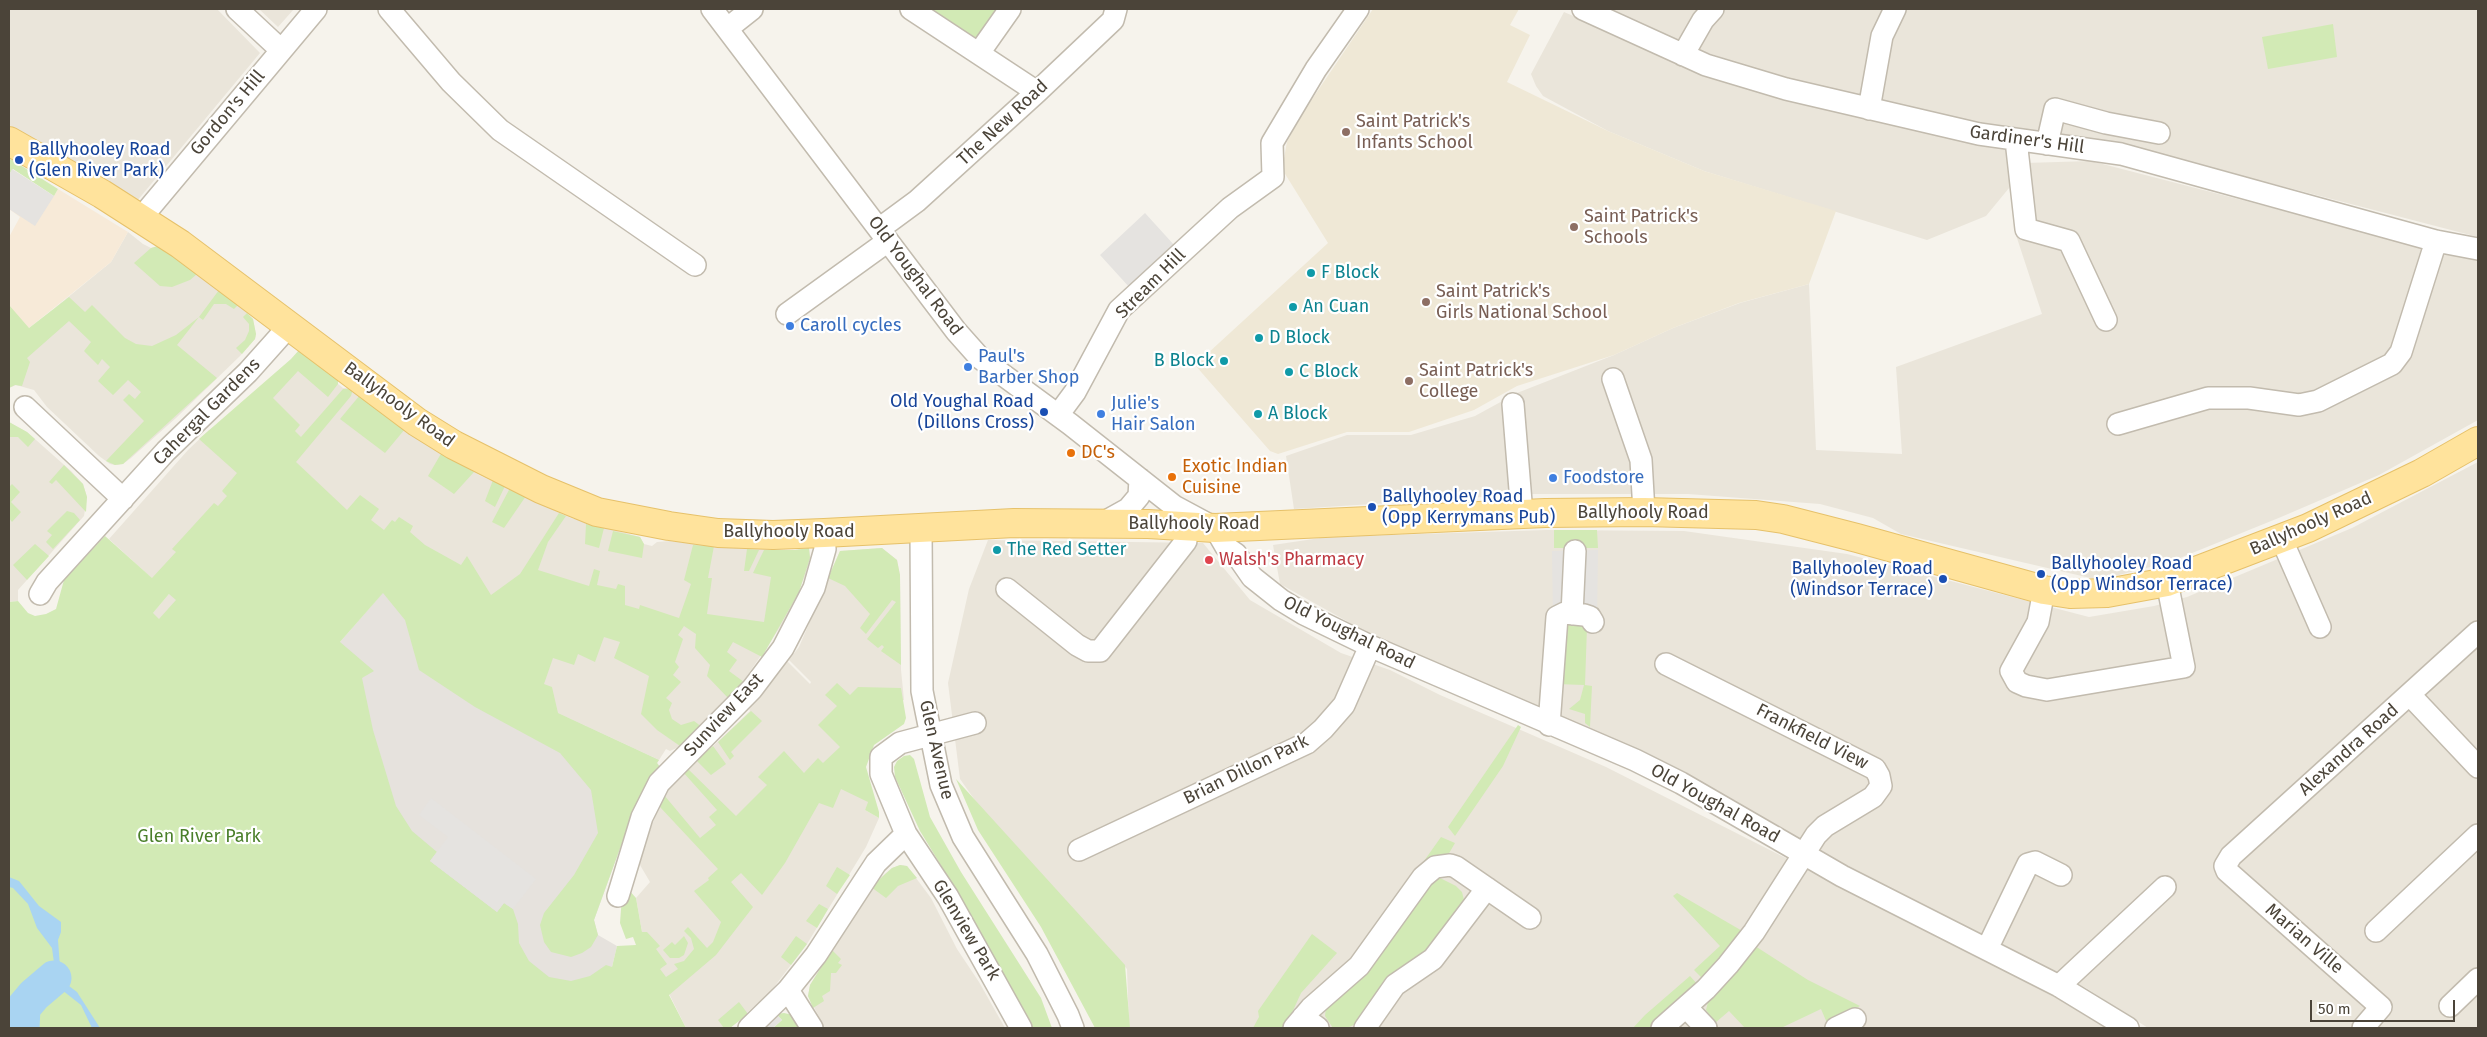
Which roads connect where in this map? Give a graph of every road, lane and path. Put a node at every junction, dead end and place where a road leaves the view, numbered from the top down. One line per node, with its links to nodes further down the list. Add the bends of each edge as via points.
1 (237, 9): 14 (street)
2 (316, 9): 14 (street, Gordon's Hill)
3 (389, 9): 27 (street, via 451,82 500,130)
4 (712, 9): 13 (street, Old Youghal Road)
5 (752, 9): 13 (street)
6 (911, 9): 15 (street)
7 (1010, 9): 15 (street)
8 (1116, 9): 17 (street, The New Road, via 1113,20)
9 (1358, 9): 34 (street, Stream Hill, via 1316,69 1272,144 1273,177 1230,208 1119,310 1075,392)
10 (1583, 9): 16 (street, Gardiner's Hill)
11 (1712, 9): 16 (street)
12 (1895, 9): 18 (street, via 1882,36)
13 (728, 28): 24 (street, Old Youghal Road)
14 (281, 50): 23 (street, Gordon's Hill)
15 (979, 53): 17 (street)
16 (1683, 55): 18 (street, Gardiner's Hill, via 1777,86)
17 (1037, 92): 24 (street, The New Road)
18 (1869, 109): 20 (street, Gardiner's Hill)
19 (2159, 133): 22 (street, via 2055,109)
20 (2016, 140): 22 (street, Gardiner's Hill); 29 (street, via 2026,229 2068,241)
21 (9, 141): 23 (main road, Ballyhooly Road)
22 (2047, 144): 25 (street, Gardiner's Hill, via 2140,158)
23 (141, 218): 30 (main road, Ballyhooly Road)
24 (884, 235): 28 (street, The New Road); 34 (street, Old Youghal Road, via 980,358)
25 (2436, 241): 26 (street, Gardiner's Hill); 35 (street, via 2402,352 2392,364 2318,401 2299,405 2249,398 2208,398)
26 (2478, 249)
27 (694, 265)
28 (787, 314)
29 (2106, 320)
30 (290, 325): 38 (street, Cahergal Gardens); 45 (main road, Ballyhooly Road, via 417,422 447,441 565,500 596,512 718,533)
31 (1613, 379): 39 (street, via 1641,460)
32 (1513, 404): 40 (street)
33 (25, 407): 38 (street)
34 (1058, 415): 37 (street, Old Youghal Road)
35 (2118, 424)
36 (2478, 441): 46 (main road, Ballyhooly Road, via 2384,492)
37 (1140, 478): 41 (street, via 1139,496 1128,508); 43 (street, Old Youghal Road, via 1174,506)
38 (123, 499): 51 (street, Cahergal Gardens, via 47,582)
39 (1644, 512): 40 (main road, Ballyhooly Road); 50 (main road, Ballyhooly Road, via 1756,515 1782,519)
40 (1522, 514): 43 (main road, Ballyhooly Road)
41 (1101, 524): 42 (main road, Ballyhooly Road); 44 (main road, Ballyhooly Road, via 1014,523)
42 (1186, 526): 43 (main road, Ballyhooly Road); 49 (street, via 1186,541 1100,651 1088,651 1078,645)
43 (1215, 528): 56 (street, Old Youghal Road, via 1226,547 1236,554 1260,584 1304,614)
44 (921, 529): 45 (main road, Ballyhooly Road); 61 (street, Glen Avenue, via 920,665)
45 (824, 533): 71 (street, Sunview East, via 825,549 814,588 783,648 752,689 659,783 642,817)
46 (2281, 538): 48 (main road, Ballyhooly Road); 54 (street)
47 (1575, 551): 52 (street)
48 (2167, 582): 50 (main road, Ballyhooly Road, via 2107,593 2070,594); 50 (street, via 2184,667 2047,690 2017,682 2011,671 2038,622)
49 (1007, 589)
50 (2044, 590)
51 (40, 594)
52 (1572, 614): 53 (street, via 1590,617); 60 (street, via 1565,613 1556,618)
53 (1593, 622)
54 (2320, 627)
55 (2478, 632): 58 (street, Alexandra Road)
56 (1370, 646): 60 (street, Old Youghal Road); 65 (street, Brian Dillon Park, via 1344,705 1307,743)
57 (1666, 664): 66 (street, Frankfield View, via 1875,769 1880,776 1878,792 1826,826)
58 (2410, 695): 62 (street); 67 (street, Alexandra Road, via 2231,856 2225,866)
59 (974, 723): 61 (street, Glenview Park)
60 (1550, 724): 66 (street, Old Youghal Road, via 1635,760)
61 (930, 735): 63 (street, Glenview Park, via 900,743 881,757 881,774); 86 (street, Glen Avenue, via 941,785 959,828 1037,954)
62 (2478, 768)
63 (906, 834): 77 (street, via 876,863 816,955); 85 (street, Glenview Park, via 948,896)
64 (2478, 835): 73 (street)
65 (1079, 850)
66 (1803, 853): 74 (street, Old Youghal Road); 79 (street, Frankfield View, via 1754,932 1728,965)
67 (2227, 871): 82 (street, Marian Ville, via 2381,1007)
68 (2061, 875): 74 (street, via 2035,862 2028,864)
69 (2165, 887): 76 (street)
70 (1487, 888): 72 (street); 81 (street, via 1450,864 1429,871 1359,966); 87 (street, via 1433,959 1394,985)
71 (618, 896)
72 (1530, 918)
73 (2376, 932)
74 (1987, 949): 76 (street, Old Youghal Road)
75 (2478, 979): 78 (street)
76 (2059, 986): 91 (street, Old Youghal Road)
77 (788, 990): 83 (street); 84 (street)
78 (2450, 1006)
79 (1686, 1007): 88 (street, Frankfield View); 89 (street)
80 (1855, 1019): 90 (street)
81 (1305, 1025)
82 (2366, 1027)
83 (749, 1028)
84 (812, 1028)
85 (1021, 1028)
86 (1073, 1028)
87 (1365, 1028)
88 (1662, 1028)
89 (1706, 1028)
90 (1836, 1028)
91 (2128, 1028)

